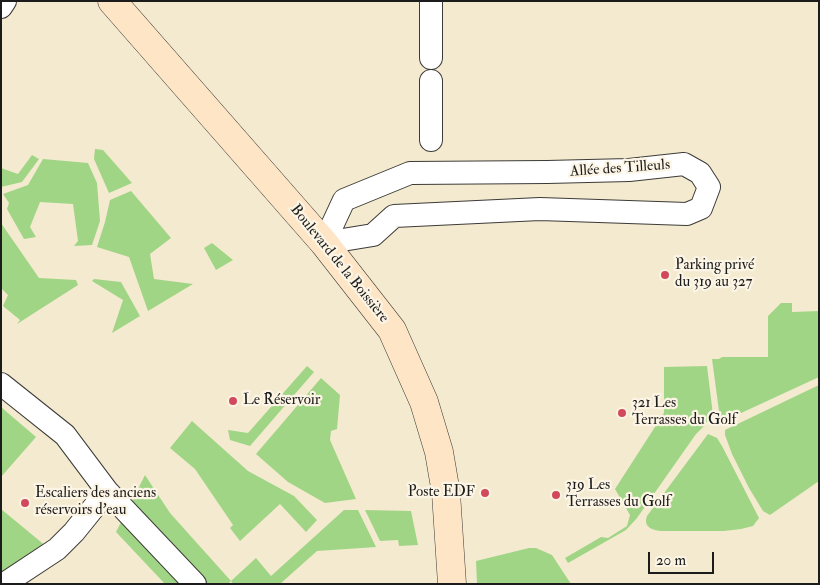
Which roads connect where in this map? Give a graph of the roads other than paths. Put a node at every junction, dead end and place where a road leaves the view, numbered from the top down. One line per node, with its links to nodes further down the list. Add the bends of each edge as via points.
1 (5, 1): 4 (street)
2 (112, 1): 8 (main road, Boulevard de la Boissière)
3 (431, 1): 5 (street)
4 (1, 7)
5 (431, 58)
6 (431, 81): 7 (street)
7 (431, 140)
8 (324, 243): 8 (street, Allée des Tilleuls, via 373,235 394,216 540,209 687,214 702,208 709,187 700,173 684,164 629,170 410,172 344,200); 13 (main road, Boulevard de la Boissière, via 392,330 424,402 439,452 446,493)
9 (8, 389): 10 (street, via 65,435)
10 (107, 491): 11 (street, via 58,549); 12 (street)
11 (4, 584)
12 (195, 584)
13 (452, 584)

